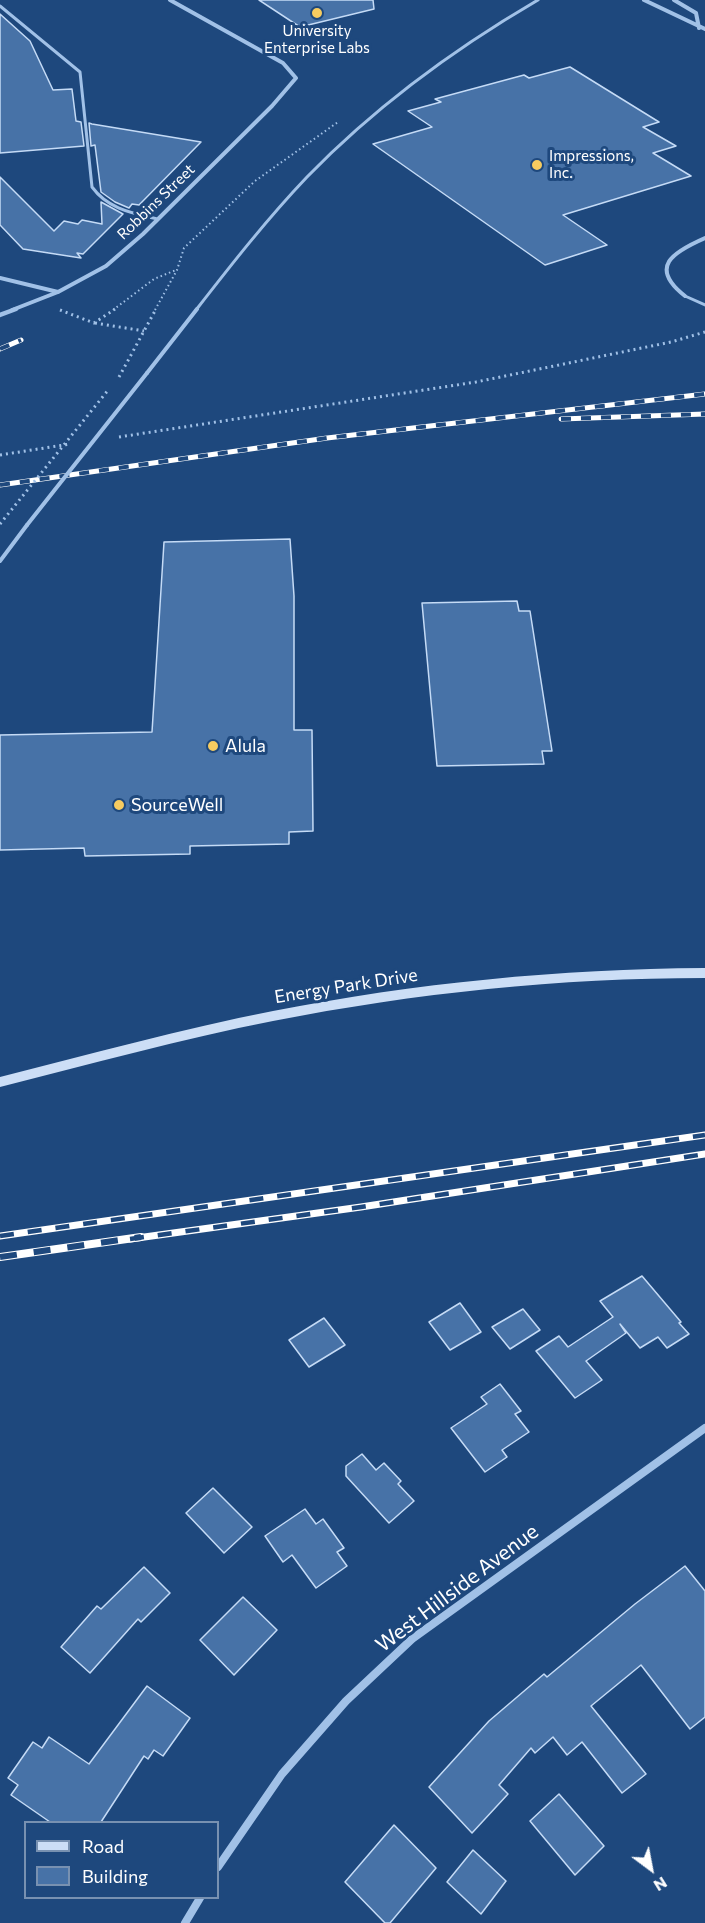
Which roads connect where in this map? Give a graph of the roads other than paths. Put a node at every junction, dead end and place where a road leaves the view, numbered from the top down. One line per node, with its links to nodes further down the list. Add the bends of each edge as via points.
1 (170, 0): 8 (street, Robbins Street, via 290,69 296,78)
2 (538, 0): 15 (lane, bridge, via 482,34 384,106 282,204)
3 (644, 0): 6 (street)
4 (674, 0): 6 (street, via 696,13)
5 (0, 6): 8 (lane, via 81,72 92,187 100,200)
6 (699, 28): 7 (street)
7 (705, 28)
8 (157, 219): 11 (street, Robbins Street, via 106,266)
9 (705, 238): 12 (street, via 678,251 666,269 670,284)
10 (0, 276): 11 (street)
11 (58, 292): 14 (street, Robbins Street)
12 (685, 296): 13 (lane)
13 (705, 305)
14 (0, 315)
15 (0, 561)
16 (705, 973): 17 (street, Energy Park Drive, via 578,975 378,997 261,1019)
17 (0, 1082)
18 (705, 1428): 19 (street, West Hillside Avenue, via 412,1639 346,1701 282,1774)
19 (219, 1866)
20 (199, 1899): 21 (street)
21 (185, 1923)

